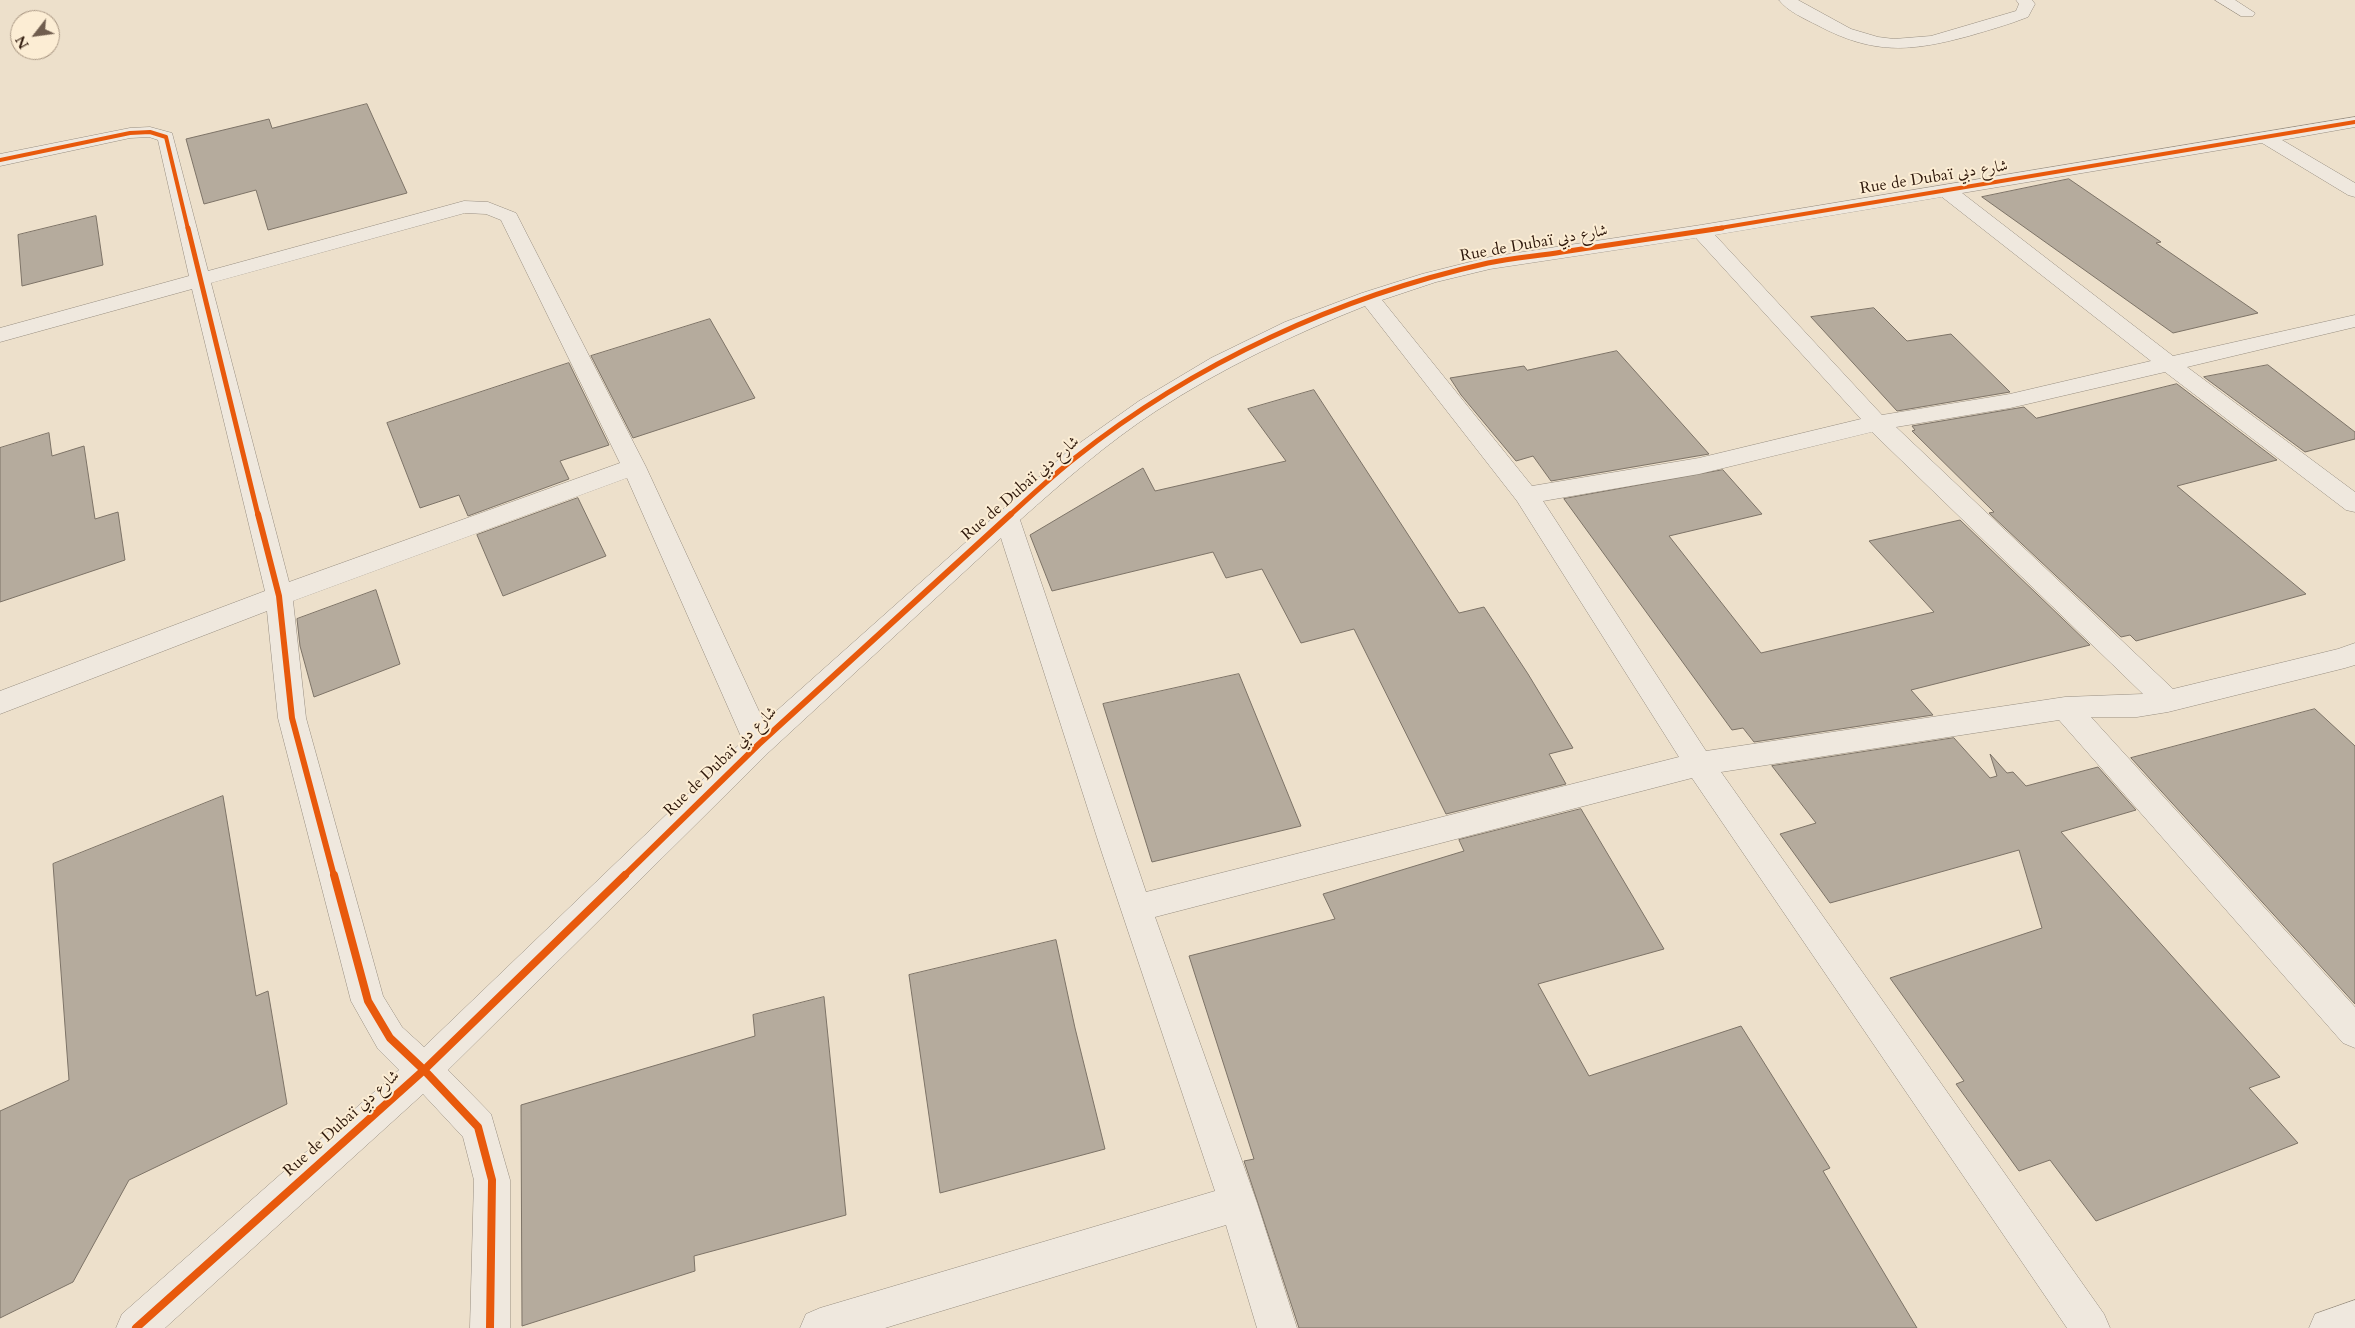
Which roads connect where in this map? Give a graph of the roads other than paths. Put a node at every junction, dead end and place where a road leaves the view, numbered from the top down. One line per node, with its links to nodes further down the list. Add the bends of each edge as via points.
1 (1787, 0): 2 (street, via 1838,30 1860,38 1912,44 2006,21 2022,14 2027,4)
2 (2024, 0)
3 (2223, 0): 4 (street)
4 (2247, 13)
5 (2355, 122): 6 (street, Rue de Dubaï شارع دبي)
6 (2265, 137): 8 (street, Rue de Dubaï شارع دبي); 9 (street)
7 (0, 160): 11 (street, via 130,133 150,132 166,137)
8 (1946, 190): 10 (street, Rue de Dubaï شارع دبي); 15 (street)
9 (2355, 191)
10 (1701, 230): 12 (street, Rue de Dubaï شارع دبي, via 1490,263); 16 (street)
11 (199, 282): 14 (street); 17 (street, via 464,208 484,206 496,209 509,217); 21 (street)
12 (1369, 297): 18 (street); 20 (street, Rue de Dubaï شارع دبي, via 1293,327 1228,359 1147,406 1075,458)
13 (2355, 321): 15 (street)
14 (0, 335)
15 (2171, 366): 16 (street, via 2010,401); 19 (street)
16 (1877, 423): 18 (street, via 1699,466); 23 (street)
17 (634, 467): 21 (street); 26 (street)
18 (1526, 495): 27 (street)
19 (2355, 504)
20 (1006, 518): 26 (street, Rue de Dubaï شارع دبي); 28 (street)
21 (279, 596): 24 (street); 30 (street, via 292,718 368,1001 390,1038)
22 (2352, 660): 23 (street)
23 (2168, 701): 25 (street, via 2137,706)
24 (0, 703)
25 (2065, 708): 27 (street); 29 (street)
26 (759, 744): 30 (street, Rue de Dubaï شارع دبي)
27 (1699, 764): 28 (street); 37 (street)
28 (1137, 908): 31 (street)
29 (2355, 1032)
30 (424, 1070): 33 (street, Rue de Dubaï شارع دبي); 34 (street, via 478,1127 492,1180)
31 (1238, 1203): 35 (street); 36 (street)
32 (2355, 1320): 38 (street)
33 (136, 1328)
34 (490, 1328)
35 (820, 1328)
36 (1276, 1328)
37 (2090, 1328)
38 (2329, 1328)

